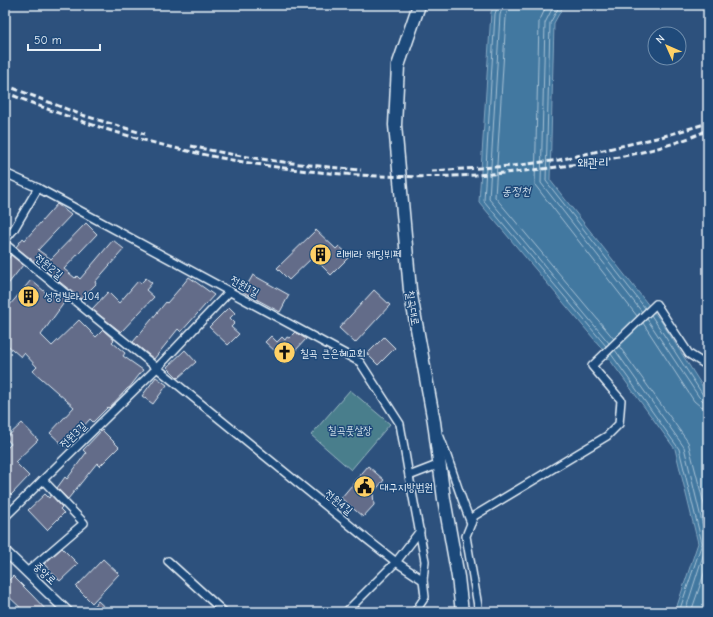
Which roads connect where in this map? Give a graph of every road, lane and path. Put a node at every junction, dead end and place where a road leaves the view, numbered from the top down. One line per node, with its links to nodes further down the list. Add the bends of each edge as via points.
1 (419, 5): 9 (main road, 칠곡대로, via 398,66 395,125 410,290)
2 (5, 173): 3 (street, 전원1길)
3 (38, 188): 4 (street); 6 (street, 전원1길)
4 (5, 240)
5 (5, 244): 8 (street, 전원2길)
6 (230, 290): 8 (street, 전원3길); 11 (street, 전원1길, via 360,362 400,424)
7 (703, 363): 14 (street, via 689,354 656,304 592,366 620,400 619,424 607,436 474,516)
8 (157, 368): 12 (street, 전원3길); 18 (street, 전원4길)
9 (434, 422): 10 (main road, 칠곡대로); 14 (street)
10 (440, 464): 11 (street); 25 (main road, 칠곡대로)
11 (409, 476): 15 (street, 전원1길)
12 (43, 480): 13 (street, 전원3길); 19 (street, via 84,523)
13 (5, 517)
14 (471, 523): 26 (street, via 466,536)
15 (420, 531): 18 (street); 20 (street, 전원1길, via 425,561)
16 (5, 551): 19 (street, 중앙로)
17 (168, 561): 22 (street)
18 (396, 562): 20 (street, 전원4길); 23 (street)
19 (27, 572): 21 (street, 중앙로)
20 (423, 580): 24 (street, 전원1길, via 425,597)
21 (68, 612)
22 (224, 612)
23 (346, 612)
24 (415, 612)
25 (462, 612)
26 (479, 612)

